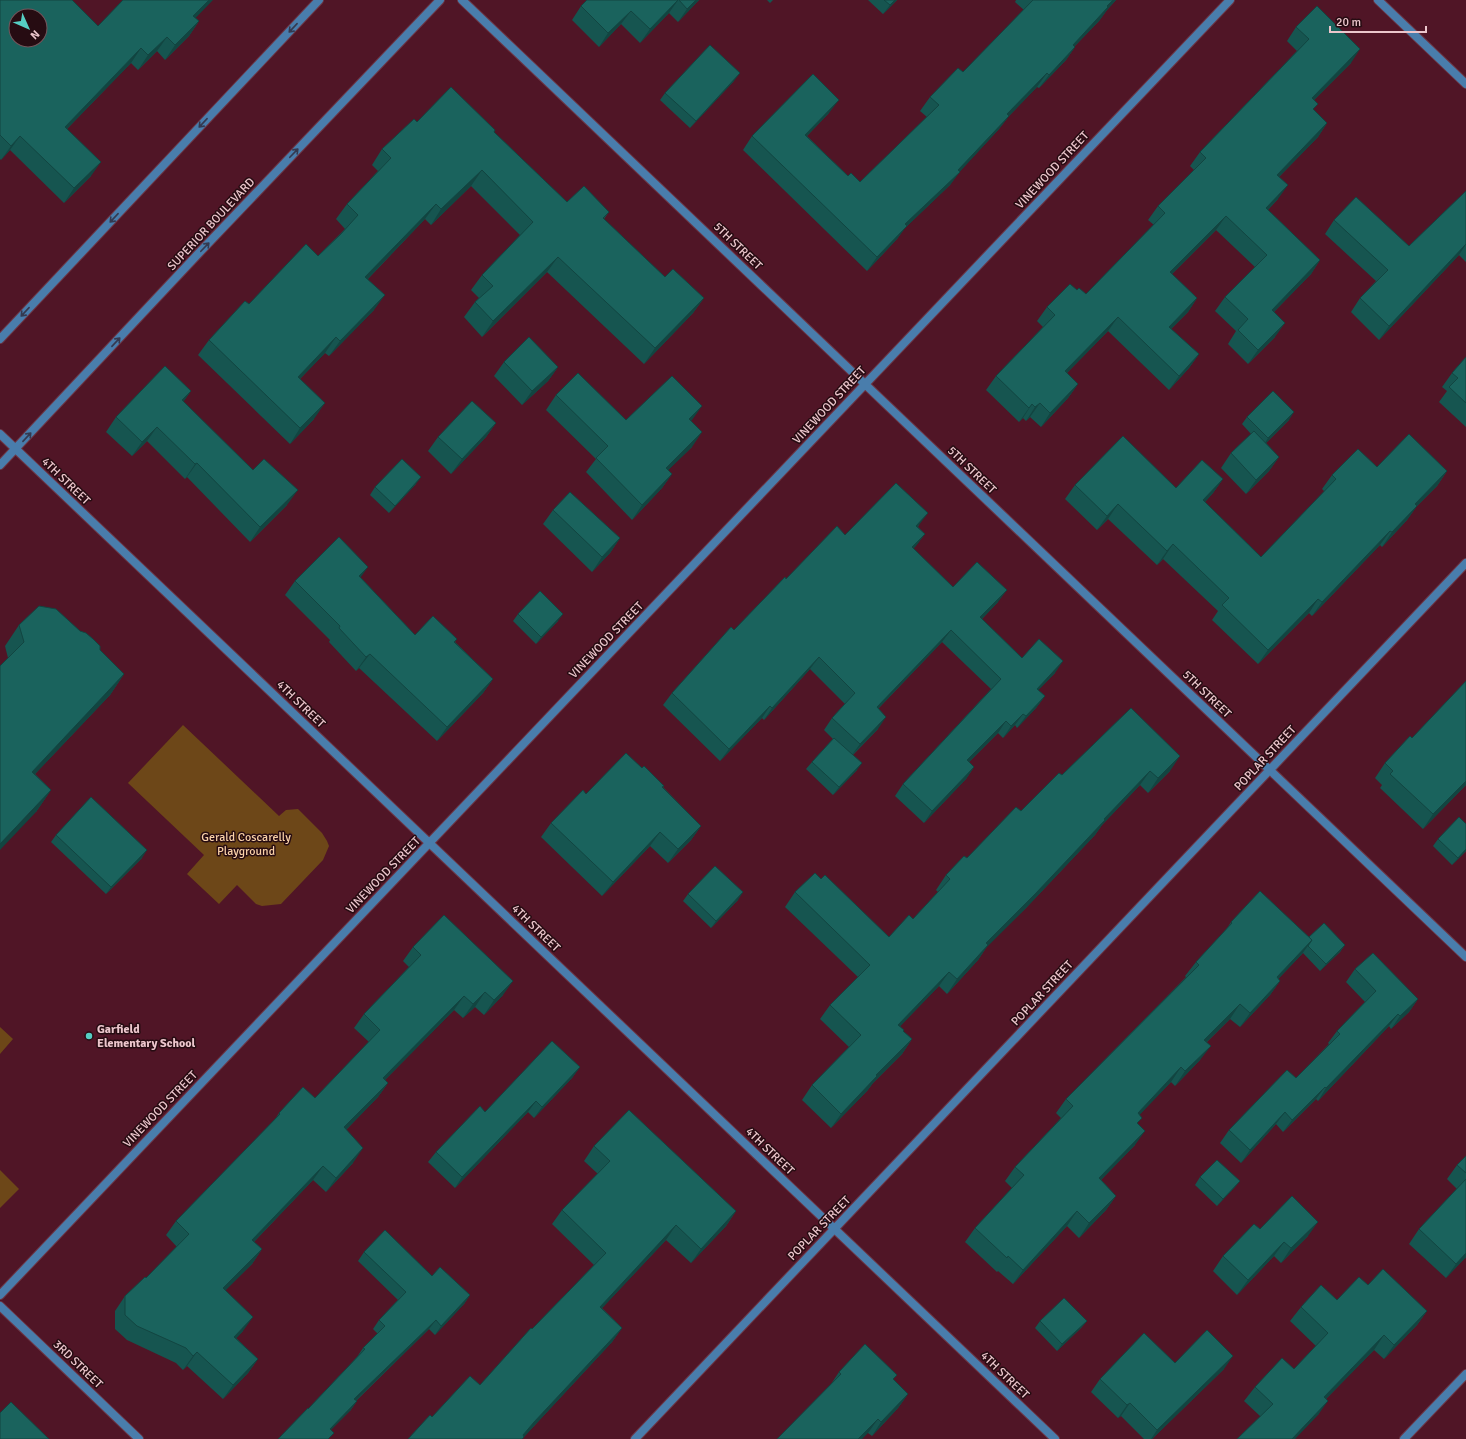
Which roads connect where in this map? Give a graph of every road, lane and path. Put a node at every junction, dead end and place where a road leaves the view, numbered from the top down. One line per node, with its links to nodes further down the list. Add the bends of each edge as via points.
1 (319, 0): 7 (street, one-way to 7)
2 (440, 0): 10 (street, SUPERIOR BOULEVARD, one-way to 2)
3 (462, 0): 8 (street, 5TH STREET)
4 (1230, 0): 8 (street, VINEWOOD STREET)
5 (1378, 0): 6 (street)
6 (1466, 84)
7 (0, 339)
8 (865, 384): 13 (street, 5TH STREET); 14 (street, VINEWOOD STREET)
9 (0, 434): 10 (street, 4TH STREET)
10 (15, 449): 11 (street, SUPERIOR BOULEVARD); 14 (street, 4TH STREET)
11 (0, 465)
12 (1466, 563): 13 (street, POPLAR STREET)
13 (1270, 770): 15 (street, 5TH STREET); 16 (street, POPLAR STREET)
14 (430, 843): 16 (street, 4TH STREET); 17 (street, VINEWOOD STREET)
15 (1466, 957)
16 (835, 1229): 21 (street, POPLAR STREET); 22 (street, 4TH STREET)
17 (0, 1295)
18 (0, 1306): 20 (street, 3RD STREET)
19 (1466, 1374): 23 (street)
20 (139, 1439)
21 (635, 1439)
22 (1055, 1439)
23 (1404, 1439)

